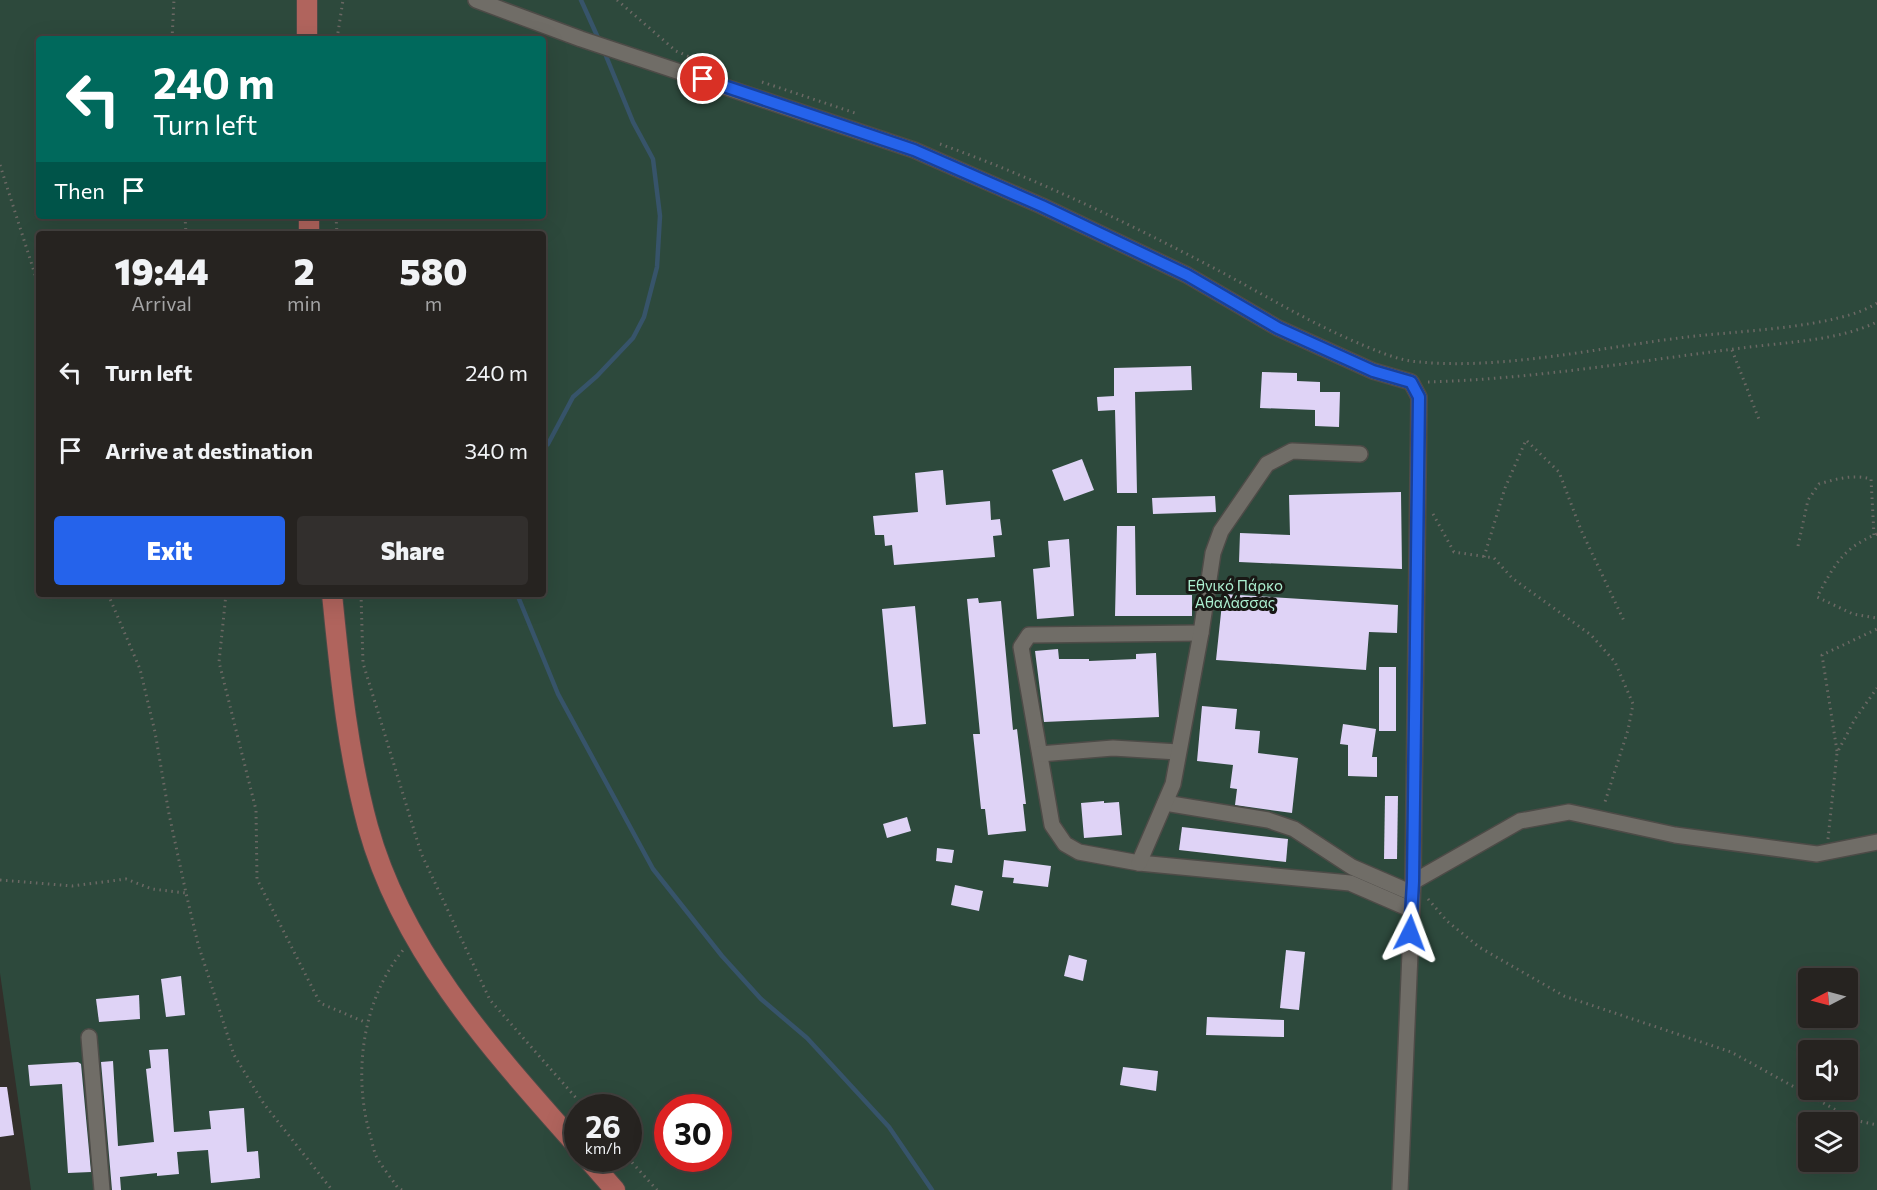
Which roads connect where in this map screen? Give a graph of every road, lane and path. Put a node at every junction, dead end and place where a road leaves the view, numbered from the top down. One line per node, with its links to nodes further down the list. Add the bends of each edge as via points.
1 (174, 0): 6 (path)
2 (307, 0): 7 (main road)
3 (343, 0): 8 (path)
4 (476, 0): 18 (street, via 914,150 1187,275 1278,328 1373,371)
5 (617, 0): 9 (path, via 676,51)
6 (172, 36)
7 (307, 36)
8 (337, 36)
9 (704, 63)
10 (758, 81): 11 (path)
11 (865, 116)
12 (939, 143): 15 (path, via 1206,264 1323,328 1379,352 1418,363 1512,361 1773,328 1836,318)
13 (0, 165): 14 (path)
14 (36, 278)
15 (1877, 303)
16 (1877, 322): 17 (path, via 1863,329 1802,341)
17 (1732, 350): 18 (path, via 1483,381); 19 (path)
18 (1411, 382): 21 (street, via 1419,397)
19 (1760, 422)
20 (1360, 454): 32 (street, via 1292,452 1267,464 1221,531 1213,553)
21 (1417, 491): 24 (path, via 1454,552); 45 (street)
22 (1876, 534): 23 (path, via 1871,479 1837,479 1819,484 1809,500); 29 (path, via 1837,560 1817,597 1853,614)
23 (1798, 546)
24 (1484, 557): 30 (path, via 1505,488 1526,440 1559,472 1581,530); 38 (path, via 1494,558 1512,578 1591,635 1615,662 1633,704)
25 (109, 597): 46 (path, via 140,669)
26 (226, 597): 49 (path, via 219,662 256,810 257,879 320,1003)
27 (332, 597): 48 (main road, via 346,728 369,829 398,904)
28 (362, 597): 51 (path, via 363,663 421,853 490,1000)
29 (1877, 618)
30 (1625, 623)
31 (1877, 629): 35 (path, via 1822,655)
32 (1201, 633): 34 (street); 36 (street, via 1029,635 1021,647)
33 (1877, 688): 35 (path)
34 (1178, 752): 36 (street, via 1113,748); 37 (street, via 1173,784)
35 (1837, 753): 40 (path)
36 (1040, 754): 41 (street, via 1052,825 1065,844 1079,852)
37 (1165, 803): 41 (street); 42 (street, via 1268,820 1294,829)
38 (1600, 819): 40 (street, via 1738,846); 45 (street, via 1569,812 1520,821)
39 (1877, 842): 40 (street)
40 (1826, 852)
41 (1139, 863): 44 (street)
42 (1352, 867): 44 (street); 45 (street)
43 (0, 880): 46 (path, via 72,886 126,879 152,889)
44 (1350, 883): 47 (street)
45 (1412, 888): 47 (street); 52 (path, via 1479,947 1564,996 1731,1052 1854,1120)
46 (186, 893): 57 (path, via 234,1055 264,1104)
47 (1410, 909): 61 (street)
48 (417, 937): 49 (path, via 393,962); 53 (main road, via 437,974 486,1044)
49 (367, 1023): 58 (path, via 361,1067 364,1112 376,1156)
50 (89, 1037): 56 (street)
51 (573, 1094)
52 (1877, 1125)
53 (564, 1131)
54 (599, 1172): 59 (main road)
55 (641, 1172): 60 (path)
56 (102, 1190)
57 (332, 1190)
58 (402, 1190)
59 (615, 1190)
60 (657, 1190)
61 (1401, 1190)

